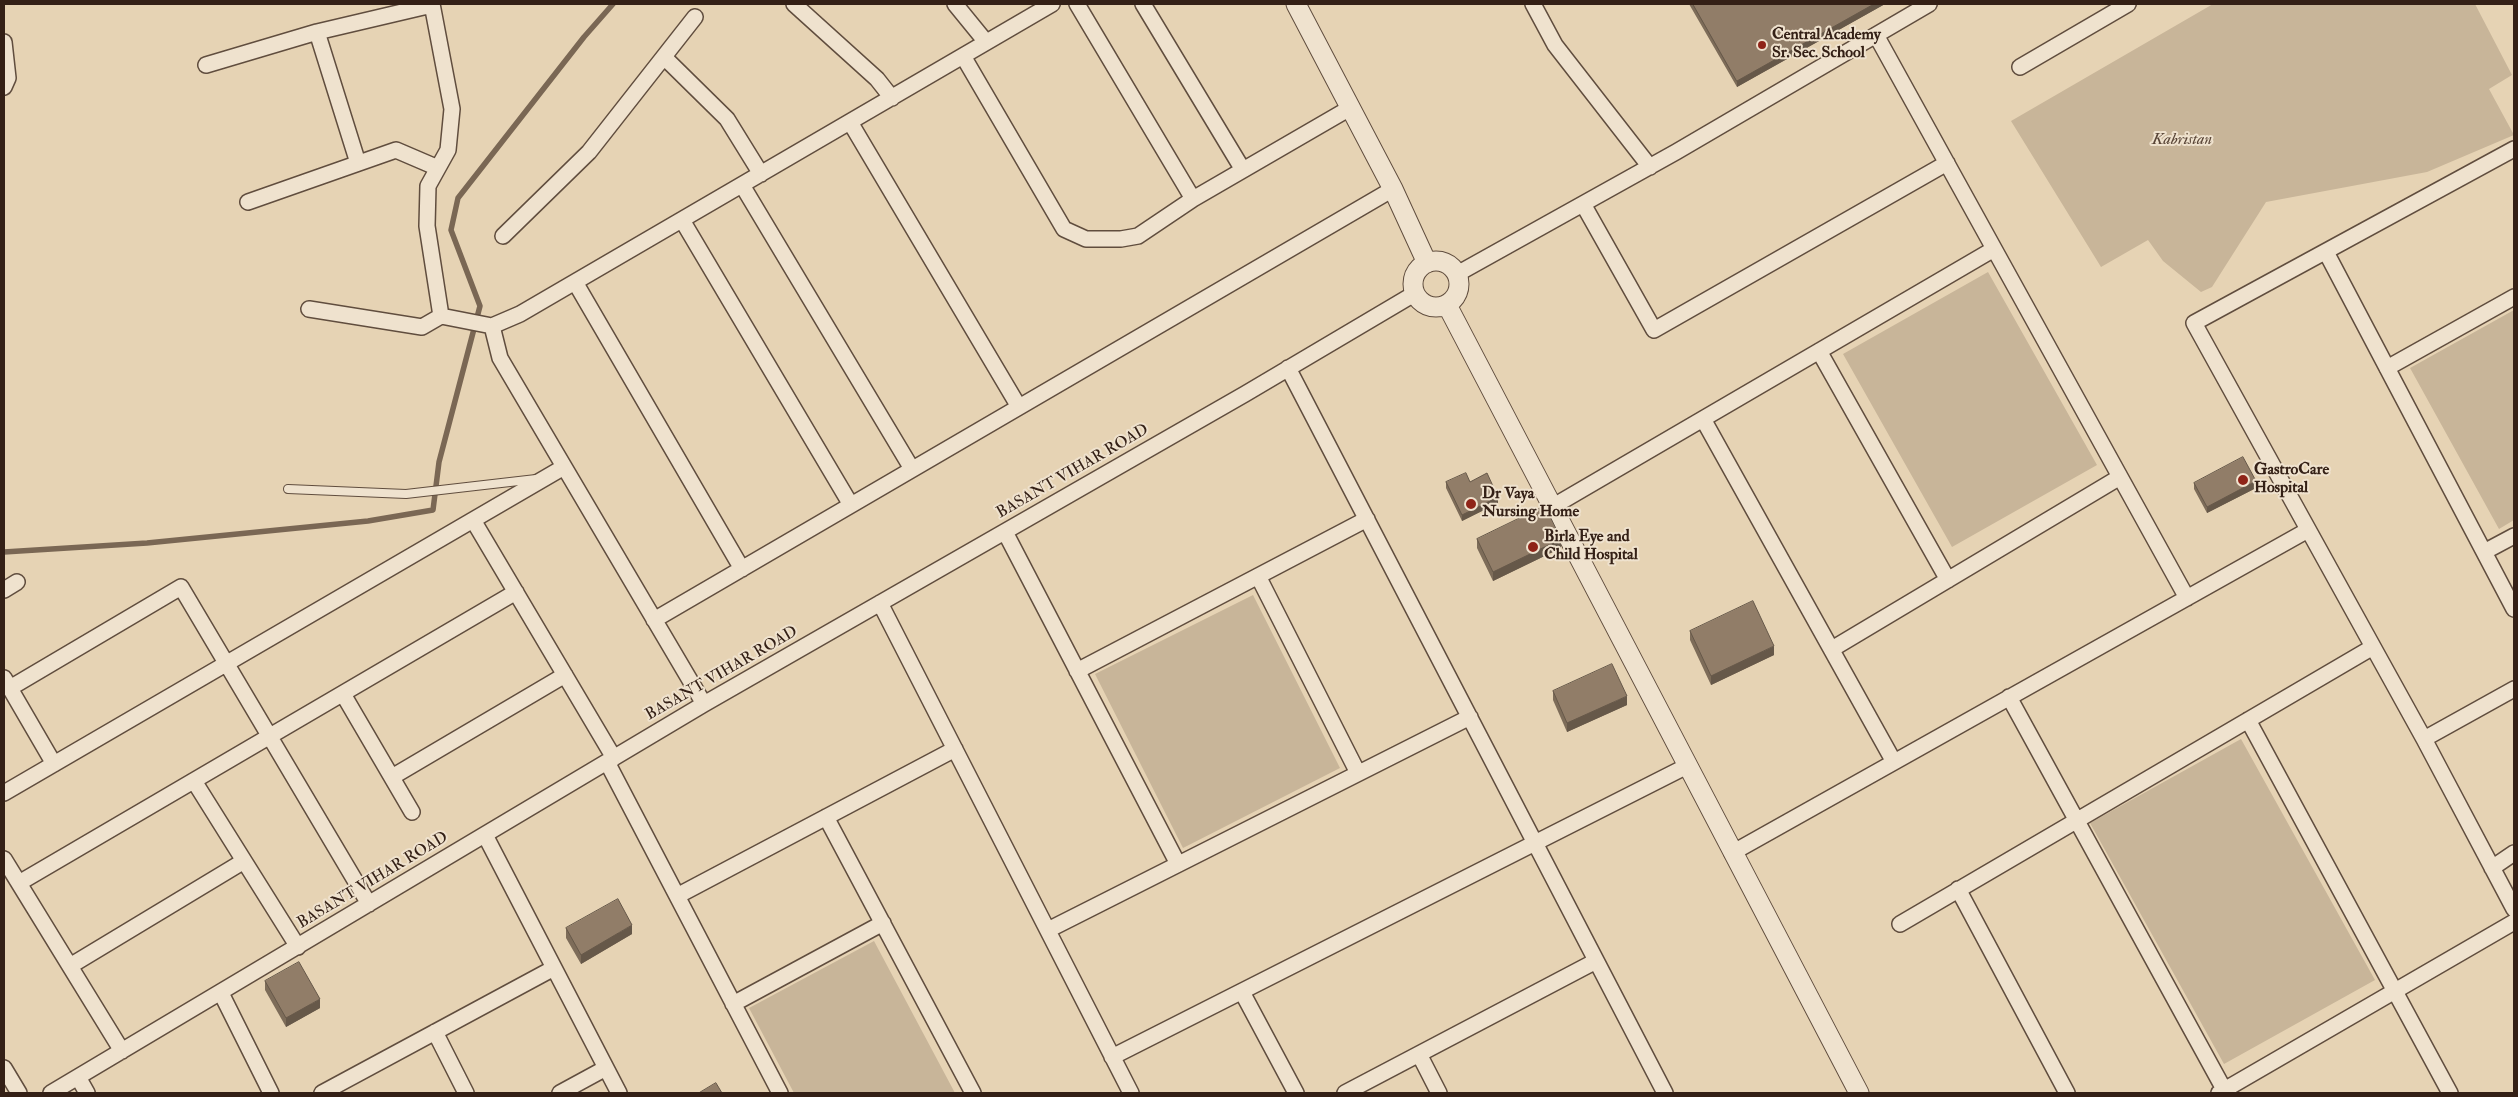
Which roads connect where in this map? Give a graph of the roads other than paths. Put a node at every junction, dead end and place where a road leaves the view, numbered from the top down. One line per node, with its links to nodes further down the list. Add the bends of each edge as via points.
1 (794, 4): 21 (street, via 877,79)
2 (955, 4): 15 (street)
3 (1076, 4): 33 (street)
4 (1143, 4): 29 (street)
5 (1296, 4): 22 (street)
6 (1532, 4): 27 (street, via 1555,45)
7 (2128, 4): 19 (street)
8 (432, 5): 12 (street); 28 (street, via 452,109 448,150)
9 (1923, 5): 13 (street)
10 (1042, 6): 15 (street)
11 (695, 18): 17 (street)
12 (318, 32): 18 (street); 25 (street)
13 (1876, 35): 26 (street); 27 (street)
14 (4, 42): 20 (street, via 8,78)
15 (986, 42): 16 (street)
16 (962, 56): 21 (street); 33 (street, via 1064,229 1086,239 1138,236)
17 (664, 57): 30 (street, via 727,119); 37 (street, via 589,152)
18 (206, 65)
19 (2020, 67)
20 (4, 87)
21 (892, 98): 23 (street)
22 (1350, 108): 29 (street); 32 (street)
23 (850, 122): 30 (street); 52 (street)
24 (2514, 149): 39 (street)
25 (358, 163): 28 (street, via 396,150); 34 (street)
26 (1947, 163): 35 (street, via 1654,330); 38 (street)
27 (1650, 167): 35 (street)
28 (438, 168): 47 (street, via 428,186 427,226)
29 (1243, 170): 33 (street)
30 (761, 174): 31 (street)
31 (742, 185): 36 (street); 55 (street)
32 (1393, 189): 40 (street); 52 (street)
33 (1193, 199)
34 (248, 202)
35 (1583, 204): 41 (street)
36 (682, 220): 42 (street); 59 (street)
37 (503, 236)
38 (1994, 249): 49 (street); 56 (street)
39 (2326, 252): 51 (street); 63 (street, via 2194,323)
40 (1427, 263): 41 (street, via 1443,262); 43 (street, via 1414,276)
41 (1457, 274): 45 (street, via 1458,291)
42 (575, 282): 48 (street, via 520,314); 67 (street)
43 (1414, 294): 45 (street, via 1427,306); 50 (street, BASANT VIHAR ROAD)
44 (2514, 297): 51 (street)
45 (1447, 305): 60 (street)
46 (309, 309): 47 (street, via 422,327)
47 (441, 316): 48 (street)
48 (492, 326): 54 (street, via 500,358)
49 (1819, 351): 53 (street); 69 (street)
50 (1288, 368): 61 (street); 64 (street, BASANT VIHAR ROAD)
51 (2387, 368): 66 (street)
52 (1019, 407): 55 (street)
53 (1703, 419): 60 (street); 78 (street)
54 (564, 467): 57 (street); 76 (street)
55 (912, 470): 59 (street)
56 (2120, 477): 69 (street); 73 (street)
57 (546, 478): 58 (lane, via 406,494); 62 (street)
58 (288, 489)
59 (851, 505): 67 (street)
60 (1552, 507): 95 (street)
61 (1367, 519): 68 (street); 87 (street)
62 (473, 520): 72 (street); 79 (street)
63 (2308, 530): 73 (street); 77 (street)
64 (1005, 532): 74 (street, BASANT VIHAR ROAD); 80 (street)
65 (2514, 536): 66 (street)
66 (2484, 552): 75 (street)
67 (742, 569): 76 (street)
68 (1258, 576): 80 (street); 96 (street)
69 (1948, 580): 78 (street)
70 (17, 582): 71 (street)
71 (4, 590)
72 (516, 592): 81 (street); 84 (street)
73 (2187, 598): 85 (street)
74 (880, 603): 86 (street, BASANT VIHAR ROAD); 91 (street)
75 (2514, 609)
76 (654, 620): 86 (street)
77 (2372, 647): 88 (street); 90 (street)
78 (1832, 649): 93 (street)
79 (226, 663): 82 (street, via 181,586); 89 (street); 94 (street)
80 (1077, 671): 109 (street)
81 (565, 675): 92 (street); 97 (street)
82 (7, 683): 94 (street)
83 (2514, 689): 90 (street)
84 (343, 694): 89 (street); 97 (street)
85 (2010, 697): 93 (street); 102 (street)
86 (704, 704): 92 (street, BASANT VIHAR ROAD)
87 (1470, 716): 96 (street); 104 (street)
88 (2248, 720): 102 (street); 126 (street)
89 (270, 737): 98 (street); 114 (street)
90 (2424, 739): 110 (street)
91 (955, 749): 101 (street); 119 (street)
92 (610, 760): 103 (street, BASANT VIHAR ROAD); 113 (street)
93 (1894, 762): 105 (street)
94 (54, 764): 99 (street)
95 (1687, 766): 104 (street); 105 (street)
96 (1358, 773): 109 (street)
97 (392, 777): 100 (street)
98 (194, 781): 108 (street); 111 (street)
99 (4, 793)
100 (412, 812)
101 (826, 817): 113 (street); 117 (street)
102 (2076, 820): 112 (street); 135 (street)
103 (485, 835): 114 (street, BASANT VIHAR ROAD); 123 (street)
104 (1536, 843): 121 (street); 125 (street)
105 (1732, 853): 151 (street)
106 (2514, 854): 110 (street)
107 (4, 859): 111 (street)
108 (244, 861): 120 (street); 122 (street)
109 (1178, 864): 119 (street)
110 (2492, 868): 115 (street)
111 (19, 883): 122 (street)
112 (1958, 889): 118 (street); 152 (street)
113 (677, 896): 127 (street)
114 (369, 904): 120 (street, BASANT VIHAR ROAD)
115 (2514, 909)
116 (2514, 922): 126 (street)
117 (882, 923): 127 (street); 145 (street)
118 (1900, 924)
119 (1048, 930): 131 (street)
120 (298, 947): 124 (street, BASANT VIHAR ROAD)
121 (1596, 961): 130 (street); 150 (street)
122 (70, 966): 129 (street)
123 (554, 968): 128 (street); 133 (street)
124 (220, 992): 129 (street, BASANT VIHAR ROAD); 139 (street)
125 (1242, 992): 131 (street); 147 (street)
126 (2395, 992): 135 (street); 153 (street)
127 (733, 1004): 144 (street)
128 (435, 1032): 140 (street); 141 (street)
129 (122, 1051): 134 (street, BASANT VIHAR ROAD)
130 (1419, 1054): 148 (street); 149 (street)
131 (1112, 1057): 146 (street)
132 (4, 1068): 136 (street)
133 (606, 1068): 142 (street); 143 (street)
134 (78, 1077): 137 (street, BASANT VIHAR ROAD); 138 (street)
135 (2223, 1092)
136 (19, 1093)
137 (51, 1093)
138 (87, 1093)
139 (271, 1093)
140 (322, 1093)
141 (466, 1093)
142 (560, 1093)
143 (619, 1093)
144 (780, 1093)
145 (973, 1093)
146 (1131, 1093)
147 (1296, 1093)
148 (1345, 1093)
149 (1439, 1093)
150 (1664, 1093)
151 (1859, 1093)
152 (2066, 1093)
153 (2450, 1093)

